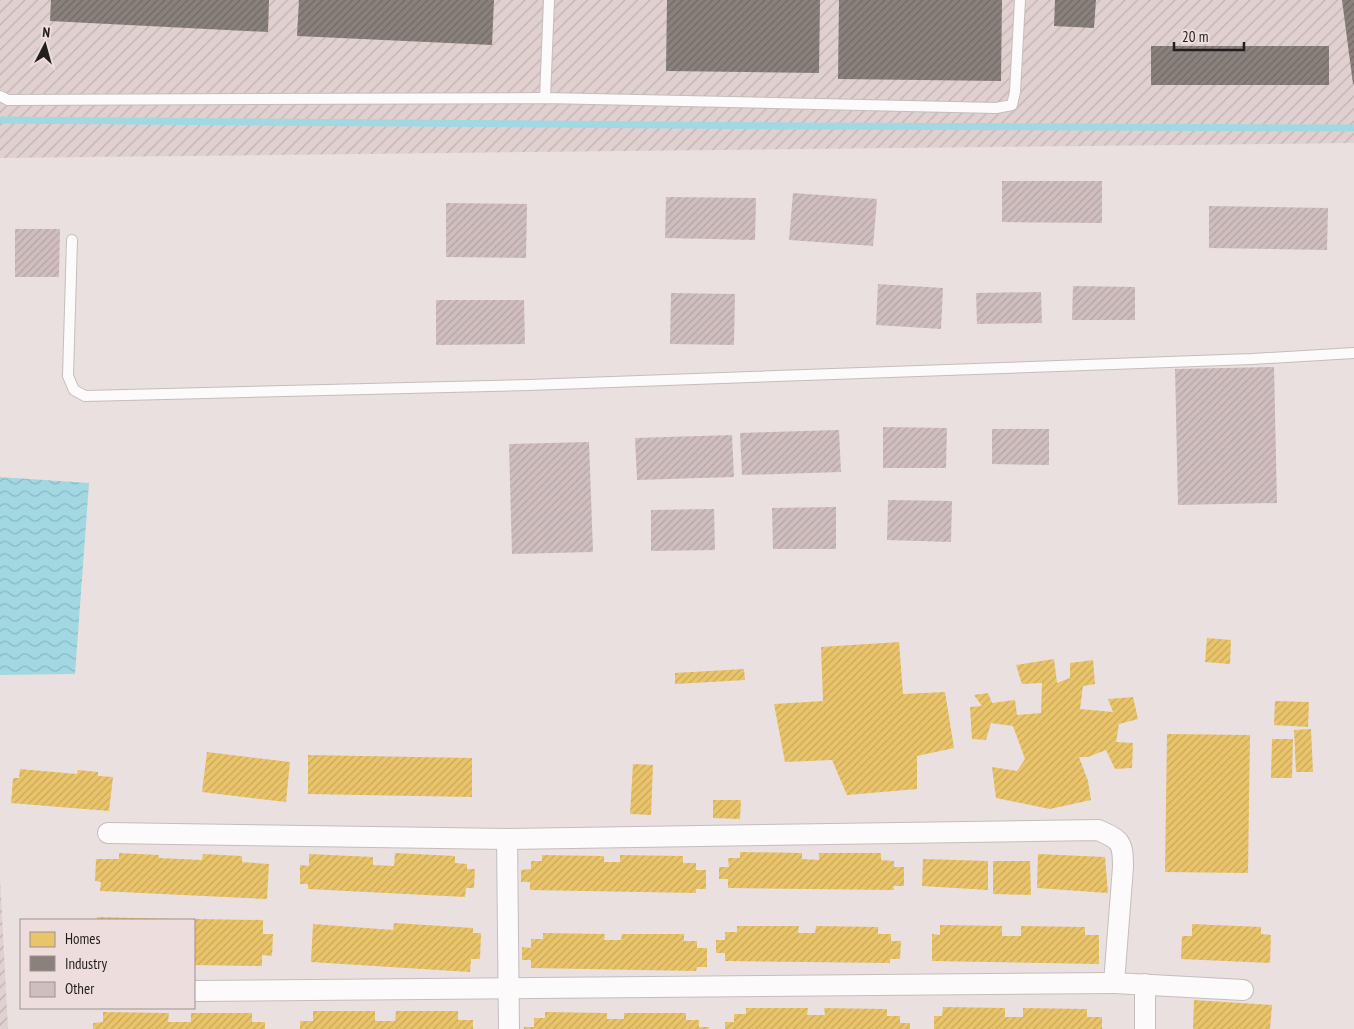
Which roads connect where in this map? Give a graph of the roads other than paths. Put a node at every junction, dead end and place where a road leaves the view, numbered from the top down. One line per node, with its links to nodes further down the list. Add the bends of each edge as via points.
1 (549, 0): 4 (lane)
2 (1020, 0): 4 (lane, via 1012,106)
3 (0, 96): 4 (lane, via 8,100)
4 (545, 98)
5 (72, 240): 6 (lane, via 68,376 74,390 85,396 549,384)
6 (1354, 353)
7 (108, 833): 8 (street)
8 (507, 839): 9 (street, via 1098,830 1114,837 1123,848); 11 (street)
9 (1114, 983): 10 (street); 11 (street)
10 (1145, 984): 12 (street); 15 (street)
11 (508, 989): 13 (street); 14 (street)
12 (1243, 990)
13 (195, 991)
14 (509, 1029)
15 (1145, 1029)

